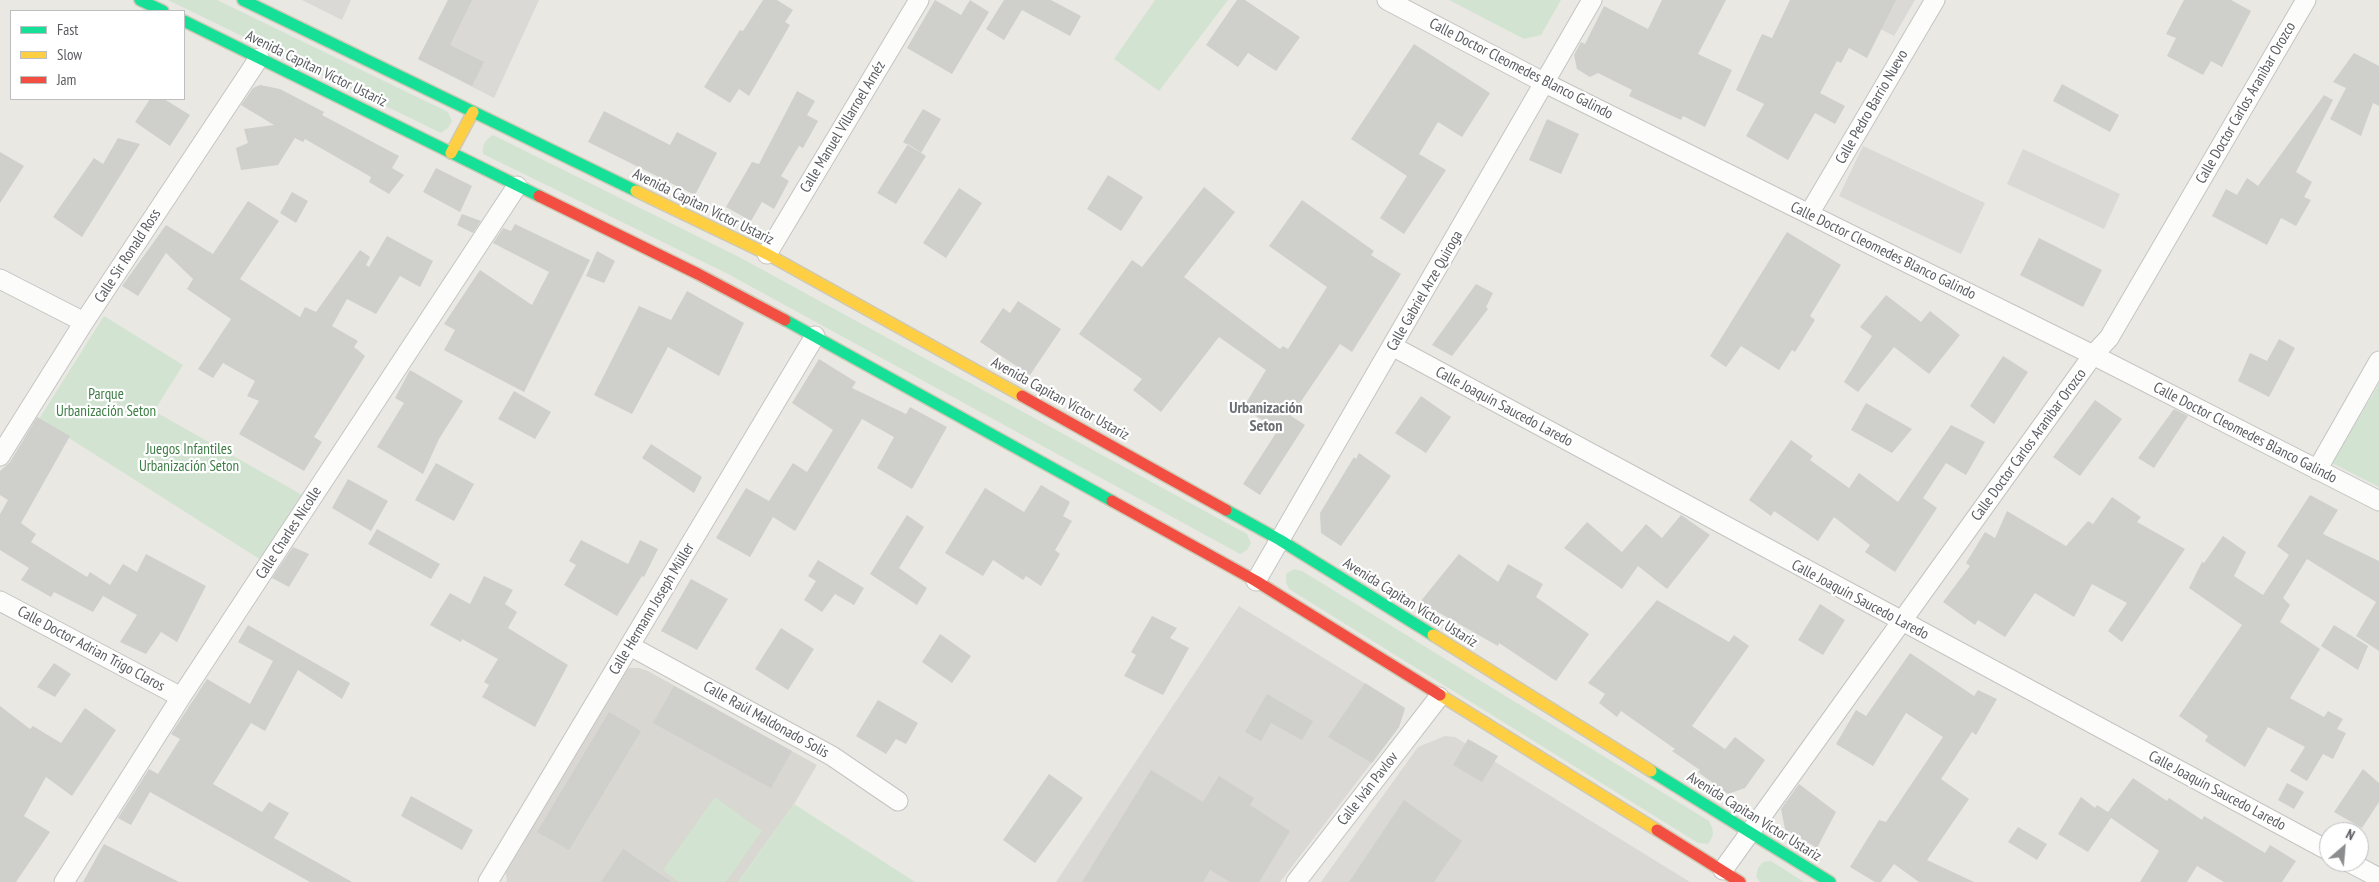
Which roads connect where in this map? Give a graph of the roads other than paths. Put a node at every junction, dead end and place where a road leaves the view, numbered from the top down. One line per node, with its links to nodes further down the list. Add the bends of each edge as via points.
1 (140, 0): 8 (main road)
2 (243, 0): 12 (main road, Avenida Capitan Víctor Ustariz)
3 (919, 0): 16 (street, Calle Manuel Villarroel Arnéz)
4 (1387, 0): 11 (street, Calle Doctor Cleomedes Blanco Galindo)
5 (1592, 0): 11 (street, Calle Gabriel Arze Quiroga)
6 (1935, 0): 15 (street, Calle Pedro Barrio Nuevo)
7 (2306, 0): 21 (street, Calle Doctor Carlos Aranibar Orozco, via 2109,338)
8 (161, 10)
9 (185, 21): 10 (main road, Avenida Capitan Víctor Ustariz)
10 (259, 58): 13 (main road, Avenida Capitan Víctor Ustariz); 18 (street, Calle Sir Ronald Ross)
11 (1545, 83): 15 (street, Calle Doctor Cleomedes Blanco Galindo); 20 (street, Calle Gabriel Arze Quiroga)
12 (473, 112): 13 (main road); 16 (main road, Avenida Capitan Víctor Ustariz)
13 (451, 153): 14 (main road, Avenida Capitan Víctor Ustariz)
14 (517, 186): 19 (main road, Avenida Capitan Víctor Ustariz, via 698,274); 31 (street, Calle Charles Nicolle)
15 (1809, 214): 21 (street, Calle Doctor Cleomedes Blanco Galindo)
16 (767, 254): 26 (main road, Avenida Capitan Víctor Ustariz)
17 (0, 279): 18 (street)
18 (84, 322): 23 (street, Calle Sir Ronald Ross)
19 (815, 336): 27 (main road, Avenida Capitan Víctor Ustariz); 30 (street, Calle Hermann Joseph Müller)
20 (1392, 346): 26 (street, Calle Gabriel Arze Quiroga); 29 (street, Calle Joaquín Saucedo Laredo)
21 (2093, 355): 24 (street, Calle Doctor Cleomedes Blanco Galindo); 29 (street, Calle Doctor Carlos Aranibar Orozco)
22 (2379, 361): 24 (street)
23 (0, 456)
24 (2317, 470): 25 (street, Calle Doctor Cleomedes Blanco Galindo)
25 (2379, 501)
26 (1280, 540): 27 (street, Calle Gabriel Arze Quiroga); 34 (main road, Avenida Capitan Víctor Ustariz)
27 (1256, 580): 32 (main road, Avenida Capitan Víctor Ustariz)
28 (0, 602): 31 (street, Calle Doctor Adrian Trigo Claros)
29 (1902, 622): 34 (street, Calle Doctor Carlos Aranibar Orozco); 35 (street, Calle Joaquín Saucedo Laredo)
30 (630, 646): 33 (street, Calle Raúl Maldonado Solis, via 832,756); 40 (street, Calle Hermann Joseph Müller)
31 (181, 697): 39 (street, Calle Charles Nicolle)
32 (1439, 697): 36 (main road, Avenida Capitan Víctor Ustariz); 41 (street, Calle Iván Pavlov)
33 (898, 801)
34 (1751, 832): 36 (street, Calle Doctor Carlos Aranibar Orozco); 43 (main road, Avenida Capitan Víctor Ustariz)
35 (2319, 846)
36 (1723, 870): 42 (main road, Avenida Capitan Víctor Ustariz)
37 (2368, 872): 38 (street)
38 (2379, 878)
39 (64, 882)
40 (488, 882)
41 (1296, 882)
42 (1740, 882)
43 (1830, 882)

